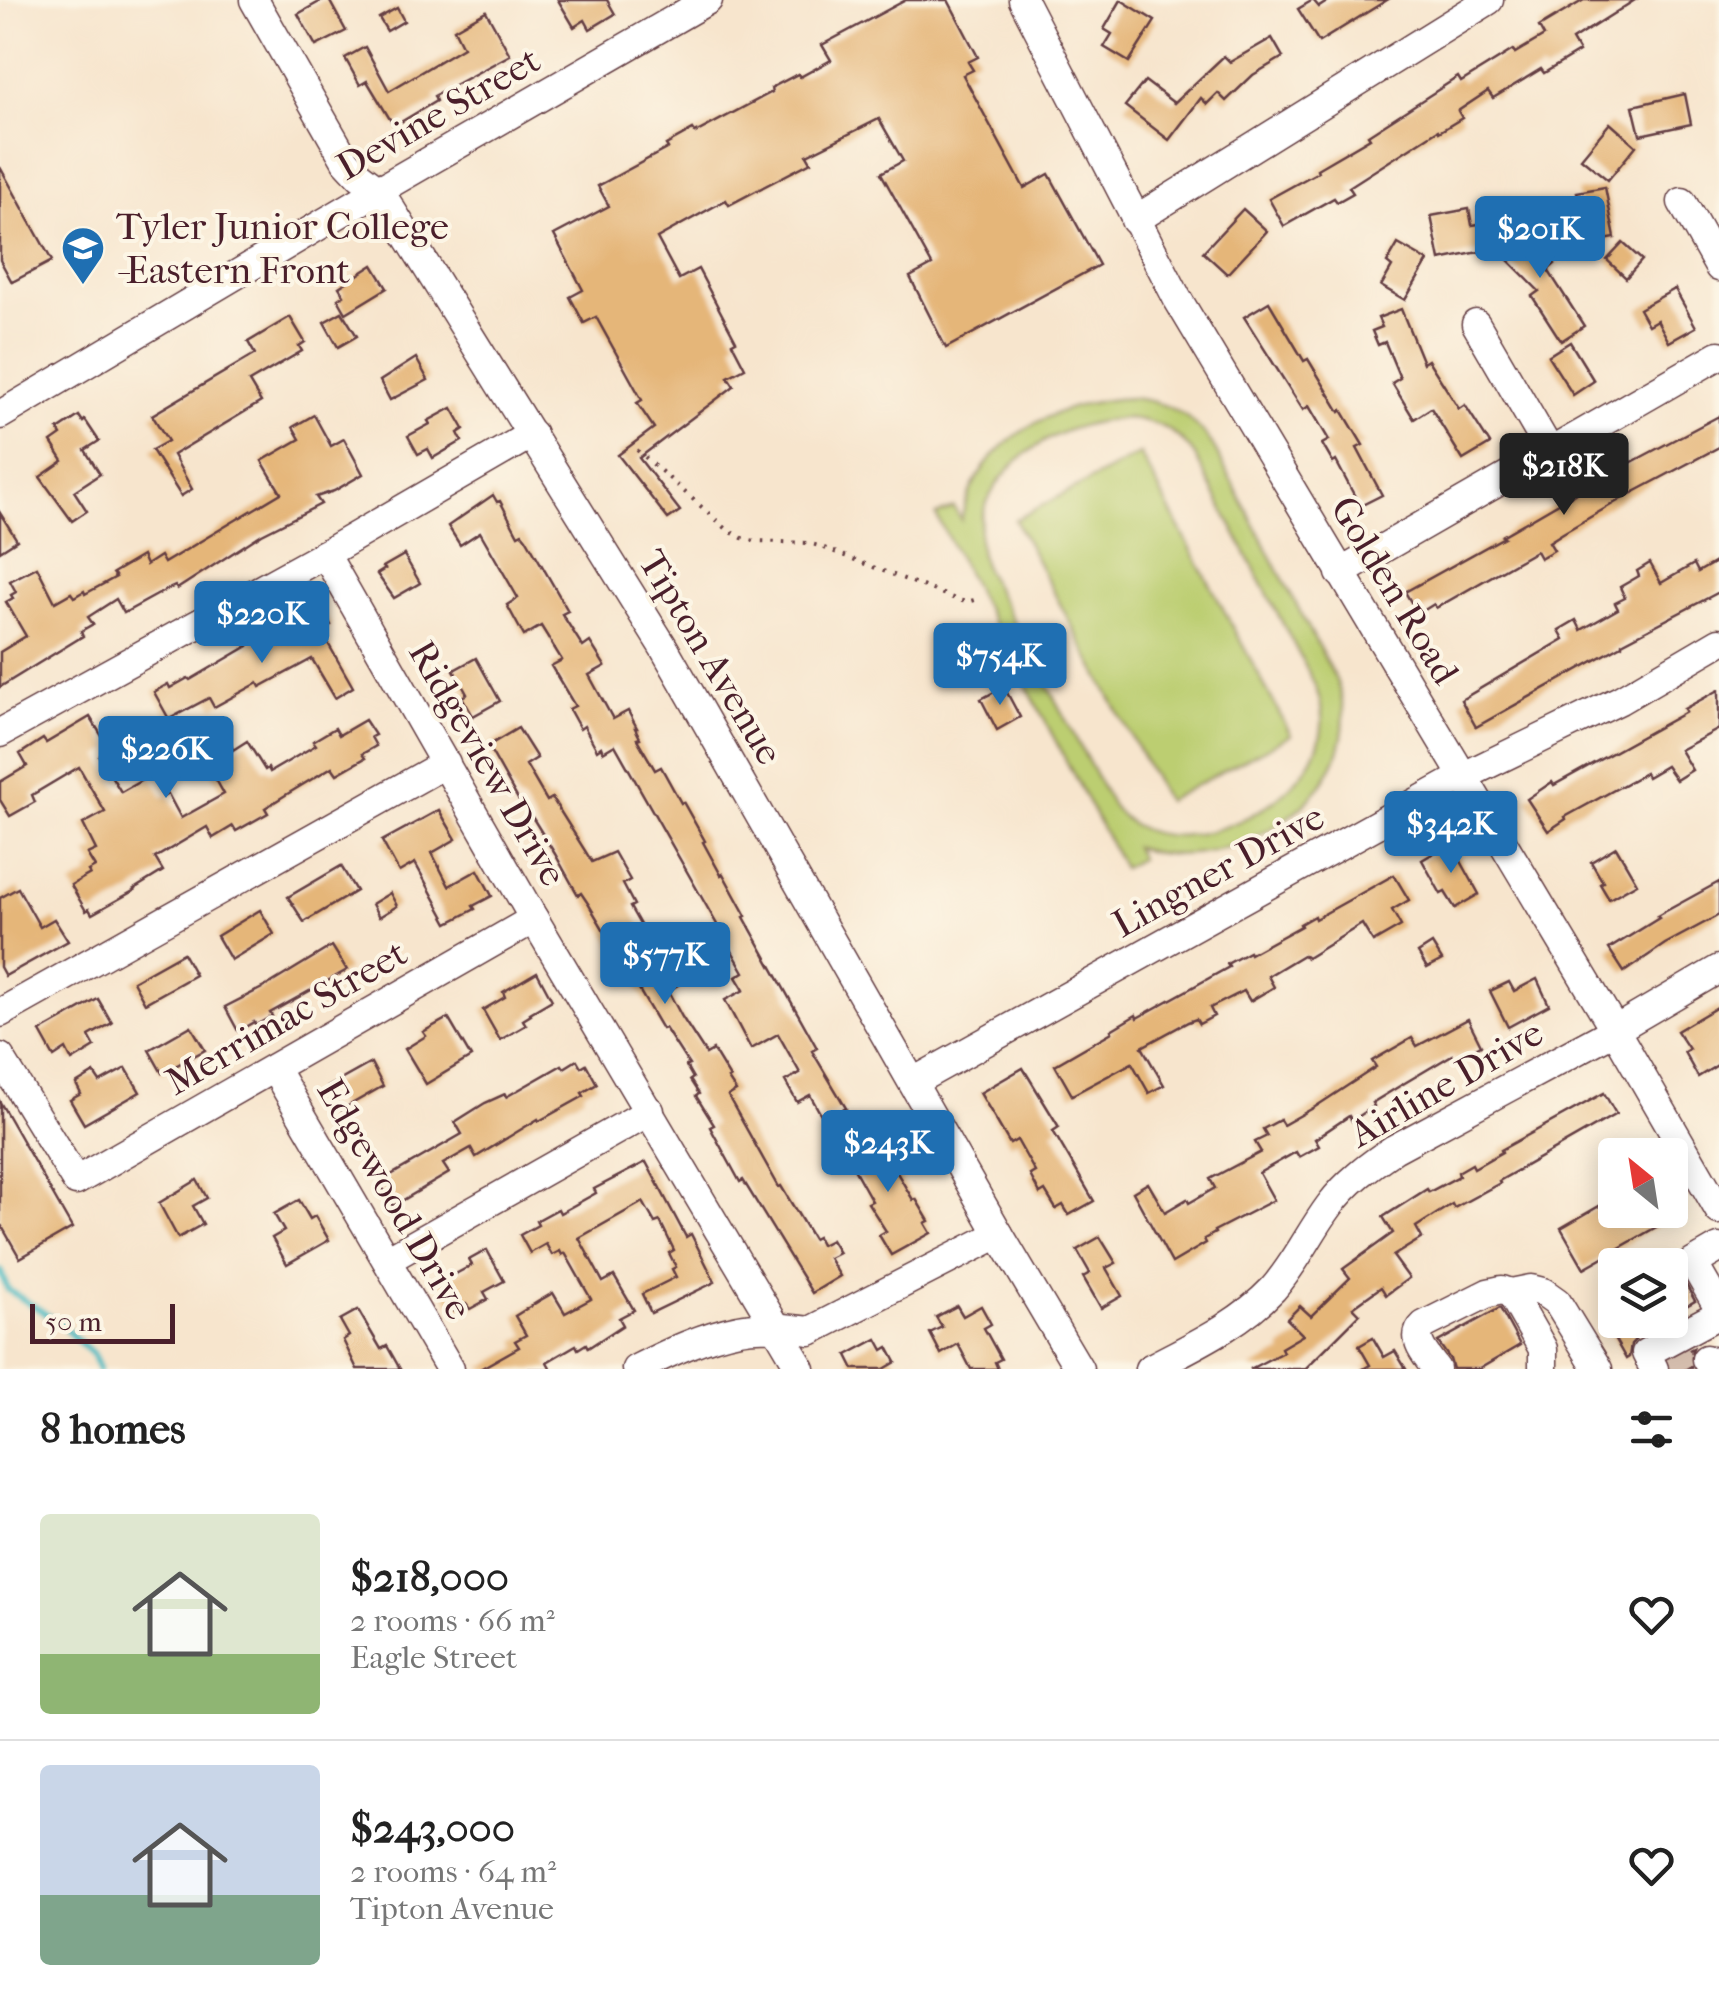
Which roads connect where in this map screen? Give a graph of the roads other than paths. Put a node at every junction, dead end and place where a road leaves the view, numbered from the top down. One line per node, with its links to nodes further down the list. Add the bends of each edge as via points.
1 (254, 0): 6 (street, Tipton Avenue, via 346,160)
2 (708, 0): 5 (street, Devine Street)
3 (1023, 0): 8 (street, Golden Road)
4 (1488, 0): 8 (street)
5 (676, 8): 6 (street, Devine Street)
6 (379, 190): 12 (street, Devine Street); 13 (street, Tipton Avenue)
7 (1682, 202): 9 (street)
8 (1135, 220): 16 (street, Golden Road)
9 (1719, 267)
10 (1476, 324): 14 (street)
11 (1719, 355): 14 (street)
12 (0, 415)
13 (532, 434): 15 (street); 27 (street, Tipton Avenue, via 664,648)
14 (1550, 453): 16 (street)
15 (325, 554): 18 (street); 19 (street, Ridgeview Drive)
16 (1340, 572): 20 (street, Golden Road)
17 (1719, 642): 20 (street, Lingner Drive, via 1620,700)
18 (0, 733)
19 (446, 762): 21 (street, Ridgeview Drive); 23 (street)
20 (1464, 776): 24 (street, Golden Road); 27 (street, Lingner Drive)
21 (534, 919): 26 (street, Merrimac Street); 28 (street, Ridgeview Drive)
22 (1719, 970): 24 (street, Airline Drive)
23 (0, 1013)
24 (1615, 1030): 29 (street, Golden Road); 41 (street, Airline Drive, via 1367,1167 1329,1206 1271,1290 1221,1330)
25 (0, 1057): 26 (street, Merrimac Street, via 76,1181)
26 (274, 1068): 32 (street, Edgewood Drive)
27 (914, 1082): 30 (street, Tipton Avenue)
28 (650, 1111): 32 (street); 35 (street, Ridgeview Drive)
29 (1715, 1192)
30 (999, 1234): 35 (street, via 810,1331); 40 (street, Tipton Avenue)
31 (1719, 1248): 34 (street, via 1693,1263)
32 (387, 1260): 37 (street, Edgewood Drive)
33 (1511, 1293): 42 (street, via 1488,1293 1418,1331); 43 (street, via 1543,1348); 44 (street, via 1531,1289 1556,1302)
34 (1719, 1311): 36 (street)
35 (778, 1328): 38 (street, via 740,1328); 39 (street, Ridgeview Drive)
36 (1692, 1355)
37 (450, 1369)
38 (636, 1369)
39 (801, 1369)
40 (1079, 1369)
41 (1149, 1369)
42 (1436, 1369)
43 (1543, 1369)
44 (1598, 1369)

